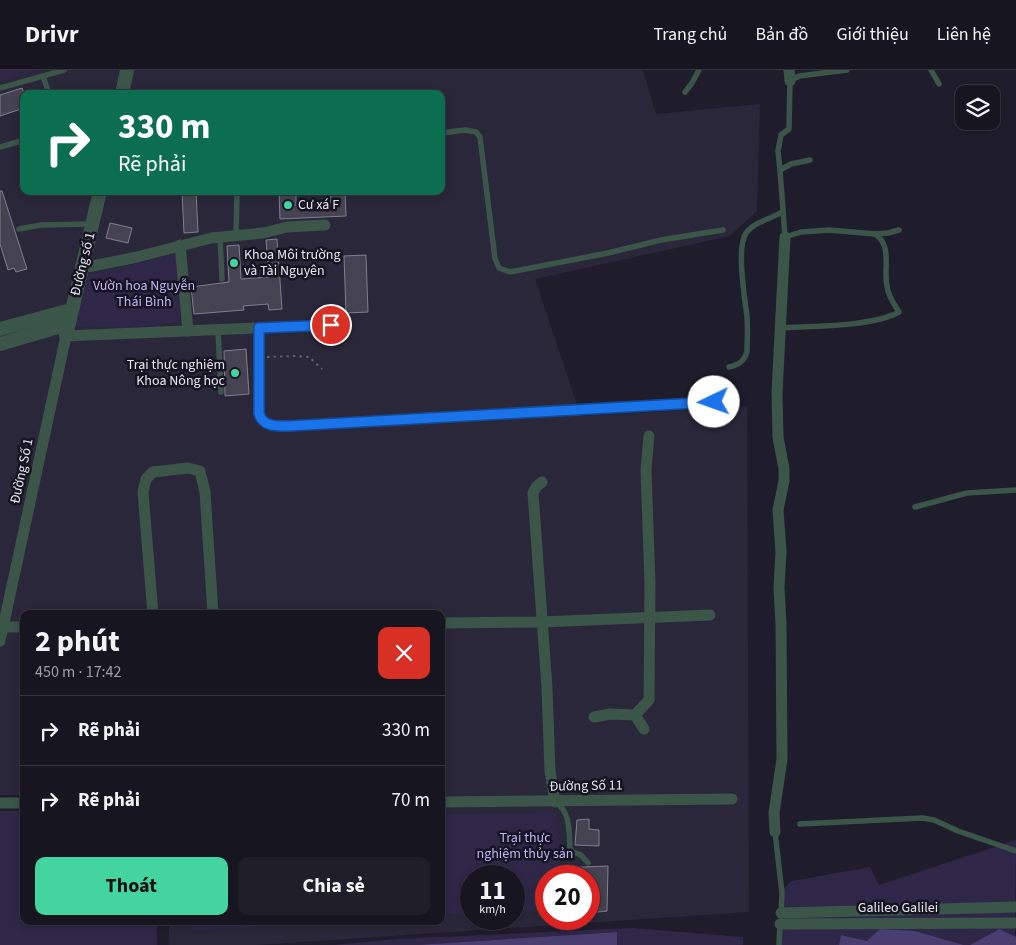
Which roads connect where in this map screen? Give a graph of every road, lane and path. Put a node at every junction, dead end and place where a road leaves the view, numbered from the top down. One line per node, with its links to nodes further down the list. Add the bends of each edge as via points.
1 (64, 70): 6 (lane)
2 (127, 70): 11 (street)
3 (699, 70): 12 (lane)
4 (848, 70): 7 (lane)
5 (931, 70): 8 (lane)
6 (43, 76): 9 (lane); 10 (lane)
7 (790, 76): 17 (lane, via 789,129 781,135 778,151)
8 (939, 84)
9 (0, 88)
10 (48, 90)
11 (123, 90)
12 (685, 92)
13 (445, 132): 24 (lane, via 465,130 476,132 480,137 495,259 500,268 510,272)
14 (20, 141): 15 (lane)
15 (0, 147)
16 (810, 160): 17 (lane)
17 (780, 170): 20 (lane)
18 (99, 195): 21 (street, Đường số 1)
19 (237, 195): 28 (lane)
20 (782, 212): 29 (lane); 44 (lane, via 756,225 746,233 743,241 747,352 746,358)
21 (93, 225): 23 (lane, via 41,225); 31 (street, Đường số 1)
22 (324, 225): 28 (street, via 287,227)
23 (20, 229)
24 (723, 230)
25 (899, 230): 26 (lane)
26 (875, 234): 29 (lane, via 829,230); 37 (lane, via 884,243 886,285 899,312 888,318 862,322)
27 (220, 236): 28 (street); 30 (street); 32 (lane)
28 (236, 236)
29 (785, 236): 37 (street)
30 (180, 245): 31 (street); 41 (street)
31 (82, 268): 33 (street, Đường số 1)
32 (222, 279)
33 (71, 310): 38 (street); 39 (street, Đường số 1)
34 (331, 325): 35 (lane)
35 (283, 327): 36 (street)
36 (259, 328): 40 (street); 43 (lane)
37 (780, 328): 70 (street, via 778,437 784,469 778,510 782,759 774,813)
38 (0, 329)
39 (67, 330): 41 (street); 42 (street); 58 (street, Đường Số 1)
40 (218, 330): 41 (street); 46 (lane)
41 (188, 331)
42 (0, 344)
43 (259, 357): 45 (path, via 310,357); 47 (lane, via 260,417 273,426)
44 (729, 368)
45 (322, 369)
46 (221, 392)
47 (733, 401)
48 (649, 436): 55 (street, via 646,470)
49 (542, 482): 56 (street, via 533,493)
50 (1016, 490): 51 (lane, via 967,493)
51 (915, 506)
52 (152, 610): 53 (street, via 143,492 145,482 153,472 188,468 200,471 206,492)
53 (213, 610)
54 (710, 615): 55 (street)
55 (650, 617): 56 (street); 61 (street, via 649,700)
56 (541, 622): 57 (street); 66 (street, via 550,771)
57 (445, 624)
58 (3, 627): 59 (street); 60 (street, Đường Số 1)
59 (20, 627)
60 (0, 641)
61 (635, 715): 62 (street); 63 (street)
62 (594, 717)
63 (644, 729)
64 (732, 799): 66 (street, Đường Số 11)
65 (445, 802): 66 (street, Đường Số 11)
66 (555, 802): 72 (lane, via 567,817 570,849)
67 (0, 803): 68 (street)
68 (20, 803)
69 (800, 824): 71 (lane, via 922,818)
70 (775, 832): 74 (lane, via 782,893)
71 (1016, 851)
72 (588, 863)
73 (1016, 908): 74 (street, Galileo Galilei)
74 (781, 918): 75 (street, Galileo Galilei); 76 (lane)
75 (1016, 922)
76 (779, 945)

